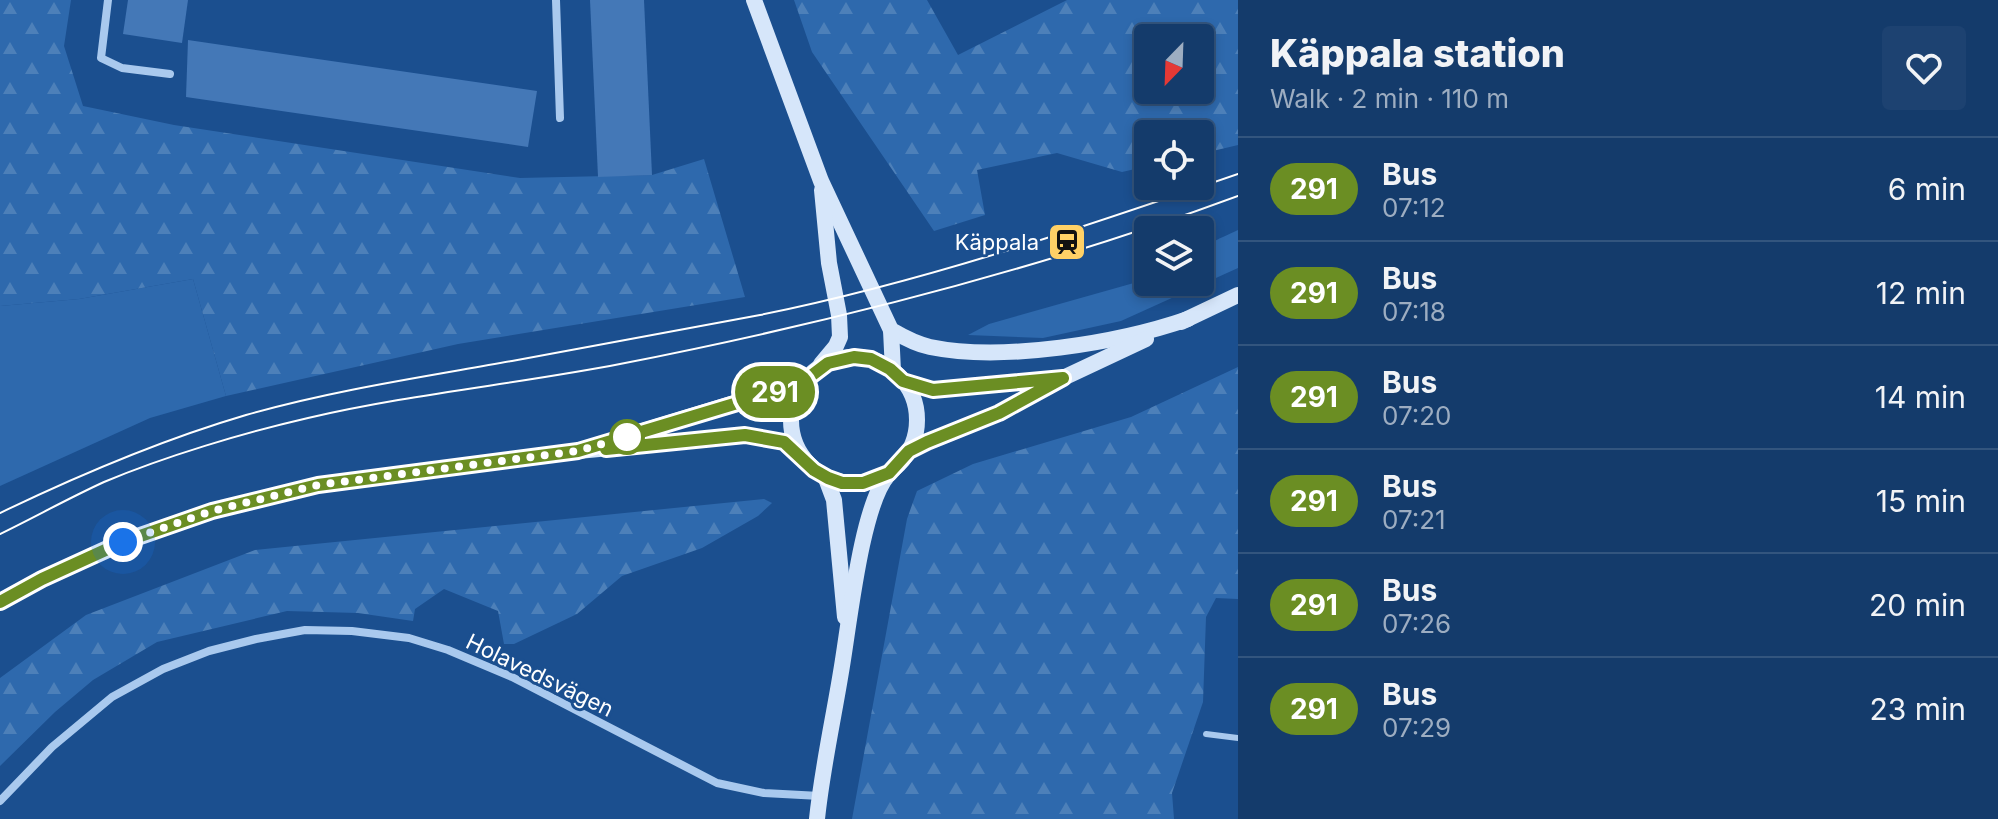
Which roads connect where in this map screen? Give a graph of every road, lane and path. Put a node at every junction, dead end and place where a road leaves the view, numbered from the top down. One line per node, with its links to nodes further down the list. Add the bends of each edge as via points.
1 (108, 0): 4 (street, via 101,58 122,68)
2 (556, 0): 5 (street)
3 (754, 0): 6 (main road)
4 (170, 74)
5 (560, 118)
6 (821, 181): 9 (main road); 10 (main road, via 840,337)
7 (1238, 295): 8 (main road)
8 (1188, 319): 9 (main road, via 1120,339 1006,351 932,348); 12 (main road)
9 (891, 330): 11 (main road)
10 (809, 376): 11 (main road, via 838,359 854,357 871,359); 13 (main road); 15 (main road, via 790,416)
11 (898, 376): 12 (main road, via 933,390); 14 (main road, via 913,398 917,418)
12 (1063, 378): 14 (main road, via 999,413)
13 (578, 451): 15 (main road, via 745,435 784,442); 18 (main road, via 318,485 212,511 123,542)
14 (909, 451): 16 (main road)
15 (800, 455): 17 (main road)
16 (889, 473): 17 (main road, via 853,484); 19 (main road, via 874,499)
17 (825, 476): 19 (main road, via 834,500)
18 (0, 602)
19 (847, 634): 22 (main road)
20 (1206, 734): 21 (lane)
21 (1238, 738)
22 (820, 796): 23 (street, Holavedsvägen, via 764,793 717,783 512,677 448,650 409,638 305,630 209,651 112,697 60,739); 24 (main road)
23 (0, 801)
24 (817, 819)

